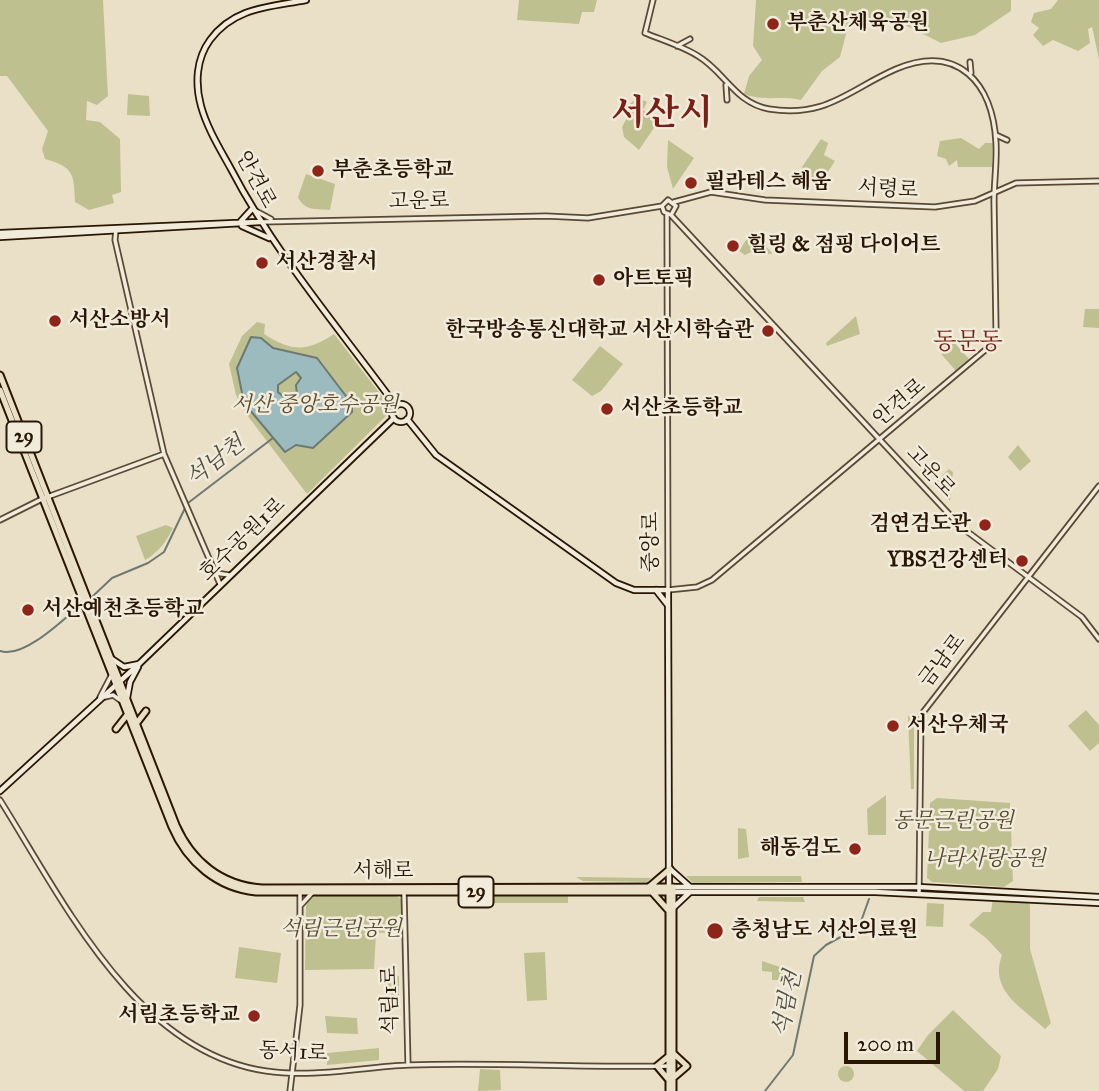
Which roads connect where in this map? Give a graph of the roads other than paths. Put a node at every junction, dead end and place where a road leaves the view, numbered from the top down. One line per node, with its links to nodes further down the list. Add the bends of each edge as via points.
1 (306, 0): 15 (main road, 안견로, via 258,7 237,16 211,38 200,64 197,82 203,112)
2 (653, 0): 4 (street, via 645,33)
3 (690, 39): 4 (street)
4 (677, 46): 7 (street, via 701,58)
5 (970, 62): 6 (street, 안견로)
6 (972, 75): 7 (street, via 951,64 920,61 829,106 794,112 750,104); 9 (street, 안견로, via 983,93)
7 (724, 80): 8 (street)
8 (727, 100)
9 (994, 132): 10 (street, 안견로); 10 (street, via 1007,140)
10 (996, 147): 12 (street, 안견로)
11 (1099, 181): 12 (street, 서령로, via 1017,183)
12 (994, 192): 13 (street, 서령로, via 975,201 926,207 765,200 711,192); 28 (street, 안견로, via 993,341)
13 (674, 202): 14 (street, 고운로); 16 (street, via 676,210)
14 (662, 206): 16 (street, 고운로); 17 (street, 고운로, via 588,218)
15 (251, 209): 17 (street); 18 (main road, 안견로); 19 (main road)
16 (669, 215): 28 (street, 고운로); 38 (street, 중앙로)
17 (272, 220): 18 (street, 고운로); 22 (street)
18 (260, 222): 19 (main road, 고운로); 22 (main road, 안견로)
19 (241, 224): 20 (main road, 고운로); 22 (main road)
20 (116, 229): 21 (main road, 고운로); 29 (street)
21 (0, 235)
22 (269, 237): 25 (main road, 안견로)
23 (0, 375): 31 (main road, 서해로 / 29)
24 (0, 390): 31 (main road, 서해로 / 29)
25 (396, 406): 26 (main road); 27 (main road, via 407,407)
26 (394, 418): 27 (main road, via 400,422); 34 (main road, 호수공원1로)
27 (407, 419): 37 (main road, 안견로, via 436,455 600,572 625,588)
28 (879, 441): 35 (street, 고운로, via 961,527); 38 (street, 안견로, via 710,581)
29 (164, 454): 31 (street); 33 (street)
30 (1099, 486): 35 (street, 금남로)
31 (45, 499): 32 (street); 41 (main road, 서해로 / 29); 43 (main road, 서해로 / 29)
32 (0, 520)
33 (216, 573): 34 (street); 36 (street)
34 (229, 575): 36 (main road, 호수공원1로)
35 (1028, 577): 40 (street, 고운로, via 1086,620); 60 (street, 금남로, via 921,715)
36 (220, 584): 42 (main road, 호수공원1로)
37 (656, 590): 38 (main road, 안견로); 39 (main road)
38 (668, 590): 39 (main road, 중앙로)
39 (668, 605): 54 (main road, 중앙로)
40 (1099, 639)
41 (107, 653): 42 (main road, via 122,666); 44 (main road, 서해로 / 29)
42 (140, 663): 44 (main road, 호수공원1로); 46 (main road)
43 (112, 676): 44 (main road, 서해로 / 29); 45 (street)
44 (117, 684): 45 (main road, 호수공원1로); 46 (main road, 서해로 / 29)
45 (97, 702): 46 (street, via 111,695); 50 (main road, 호수공원1로)
46 (125, 703): 47 (main road, 서해로 / 29)
47 (128, 712): 48 (main road, 서해로 / 29); 48 (main road, via 146,710); 49 (main road, 서해로 / 29); 49 (main road, via 116,729)
48 (136, 724): 58 (main road, 서해로 / 29, via 180,836 198,860 240,885)
49 (134, 732): 58 (main road, 서해로 / 29, via 175,835 198,866 243,890)
50 (23, 770): 51 (main road); 52 (main road, 호수공원1로)
51 (29, 777)
52 (0, 791)
53 (0, 800): 70 (street, 동서1로, via 104,963 142,1004 206,1050 245,1066)
54 (670, 869): 55 (main road); 56 (main road, 중앙로); 57 (main road)
55 (650, 889): 56 (main road, 서해로); 59 (main road, 서해로 / 29); 65 (main road)
56 (671, 889): 57 (main road, 서해로); 65 (main road, 중앙로)
57 (690, 889): 60 (main road, 서해로); 65 (main road)
58 (300, 890): 59 (main road, 서해로 / 29); 61 (main road, 서해로 / 29); 64 (street)
59 (404, 890): 61 (main road, 서해로 / 29); 67 (street, 석림1로)
60 (919, 890): 62 (main road, 서해로); 63 (main road, 서해로)
61 (313, 892): 64 (street)
62 (1099, 897)
63 (1099, 903)
64 (300, 907): 70 (street, via 300,1005)
65 (671, 909): 66 (main road, 중앙로)
66 (671, 1054): 68 (main road); 69 (main road, 중앙로); 71 (main road, 중앙로); 71 (main road, via 687,1066)
67 (408, 1065): 68 (street, 동서1로); 70 (street, 동서1로)
68 (657, 1066): 69 (street, 동서1로); 71 (main road)
69 (669, 1066): 71 (main road, 중앙로)
70 (293, 1073): 72 (street)
71 (671, 1079): 73 (main road, 중앙로)
72 (290, 1091)
73 (671, 1091)

